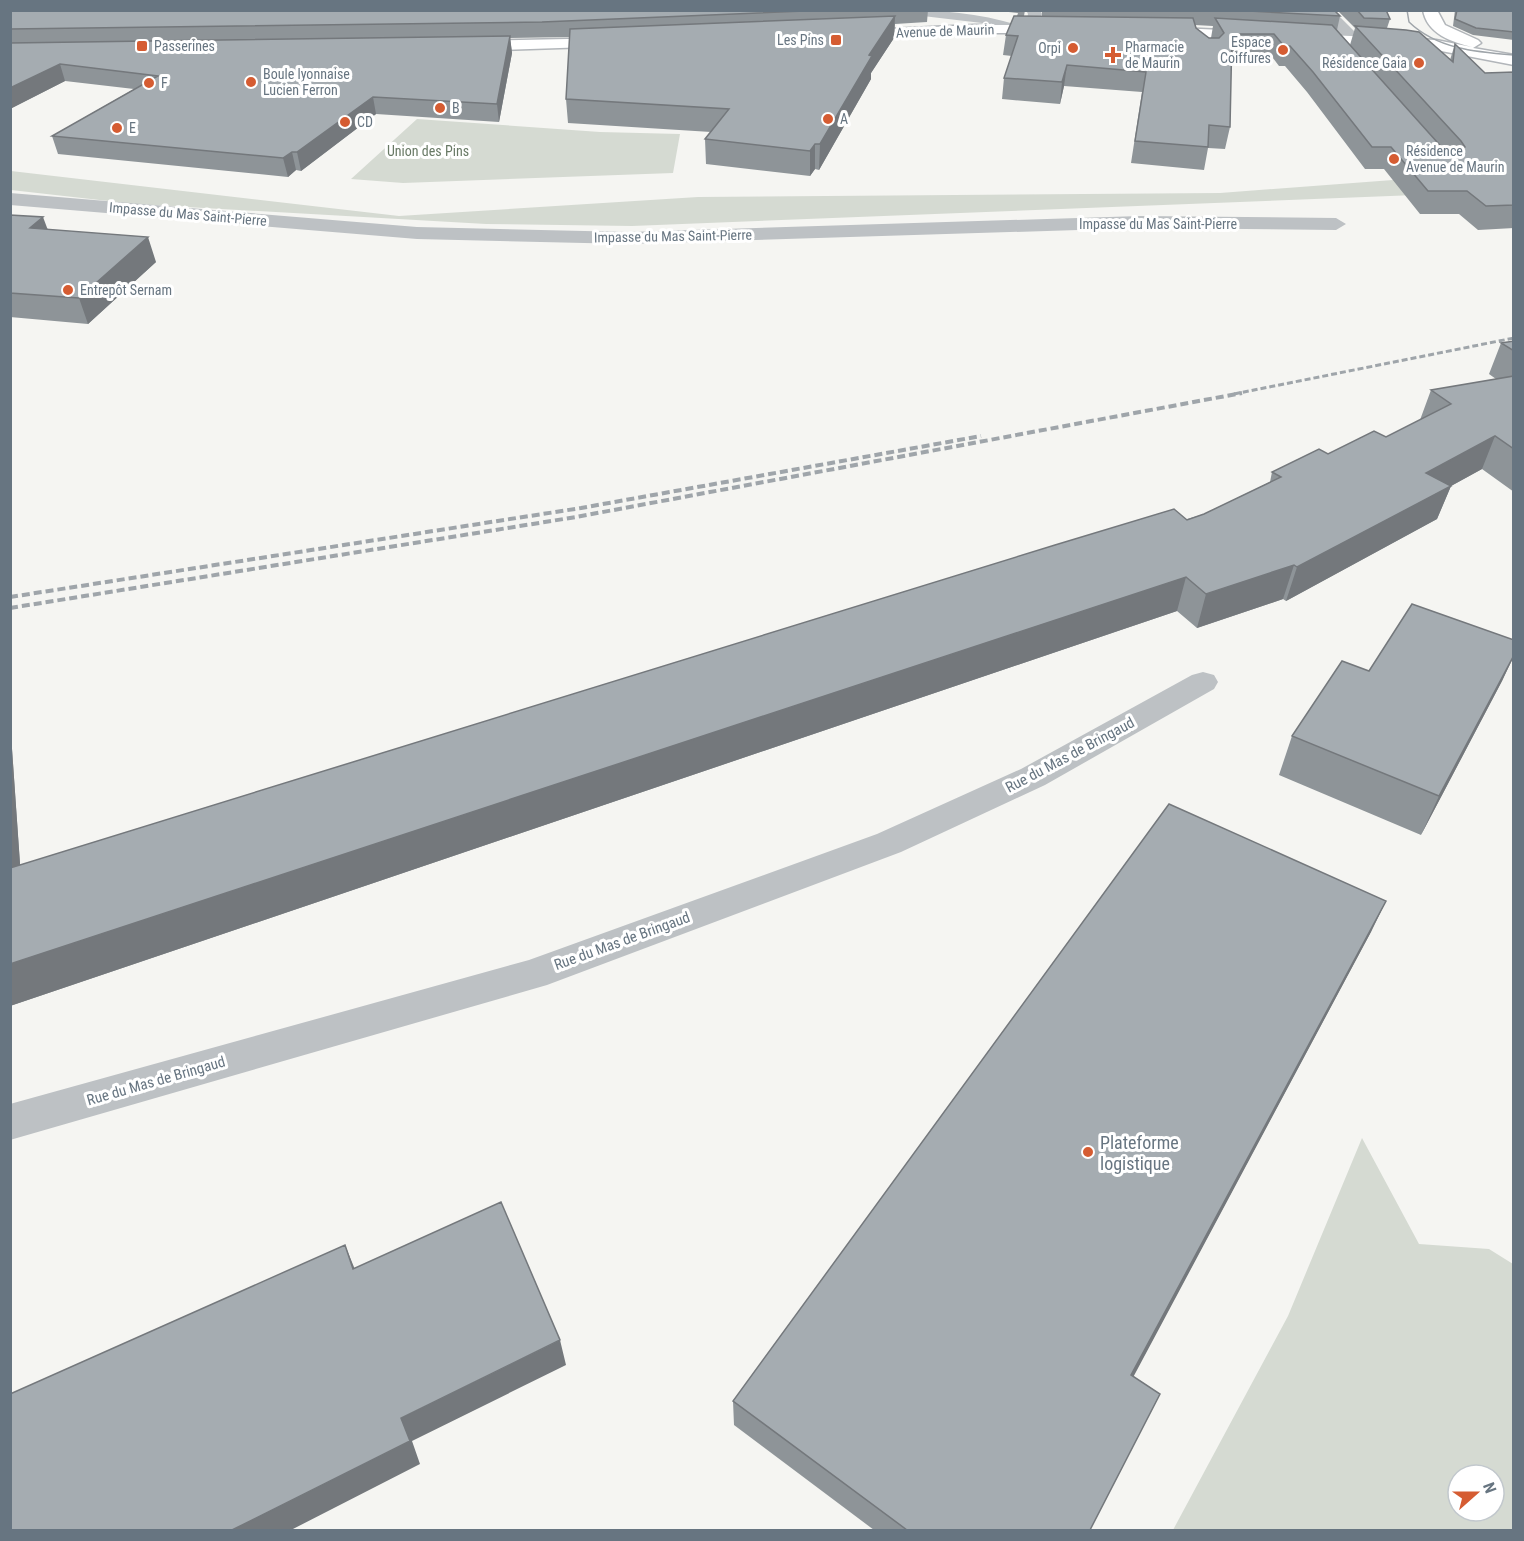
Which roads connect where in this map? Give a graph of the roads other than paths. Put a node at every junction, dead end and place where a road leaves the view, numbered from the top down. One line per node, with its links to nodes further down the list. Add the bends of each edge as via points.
1 (906, 10): 5 (street)
2 (1033, 10): 8 (street, via 1035,14)
3 (1238, 10): 14 (street, via 1331,16)
4 (1430, 10): 17 (street, via 1436,26)
5 (959, 16): 7 (street); 8 (street)
6 (1413, 27): 16 (street)
7 (974, 29): 8 (street, Avenue de Maurin); 12 (street, Avenue de Maurin)
8 (1023, 29): 9 (street, Avenue de Maurin)
9 (1070, 29)
10 (1140, 30): 11 (street)
11 (1197, 31): 13 (street); 19 (street)
12 (834, 36)
13 (1332, 38): 14 (street); 21 (street)
14 (1354, 39): 16 (street)
15 (627, 43): 18 (street)
16 (1436, 45): 17 (street)
17 (1466, 45): 20 (street); 22 (street); 23 (street, via 1462,58)
18 (449, 46)
19 (1202, 46)
20 (1514, 48)
21 (1347, 56)
22 (1514, 60)
23 (1473, 68)
24 (10, 199): 25 (street, Impasse du Mas Saint-Pierre, via 417,232 628,238 1140,222)
25 (1336, 224)
26 (1203, 682): 27 (street, Rue du Mas de Bringaud, via 1033,777 889,843 534,974)
27 (10, 1122)

